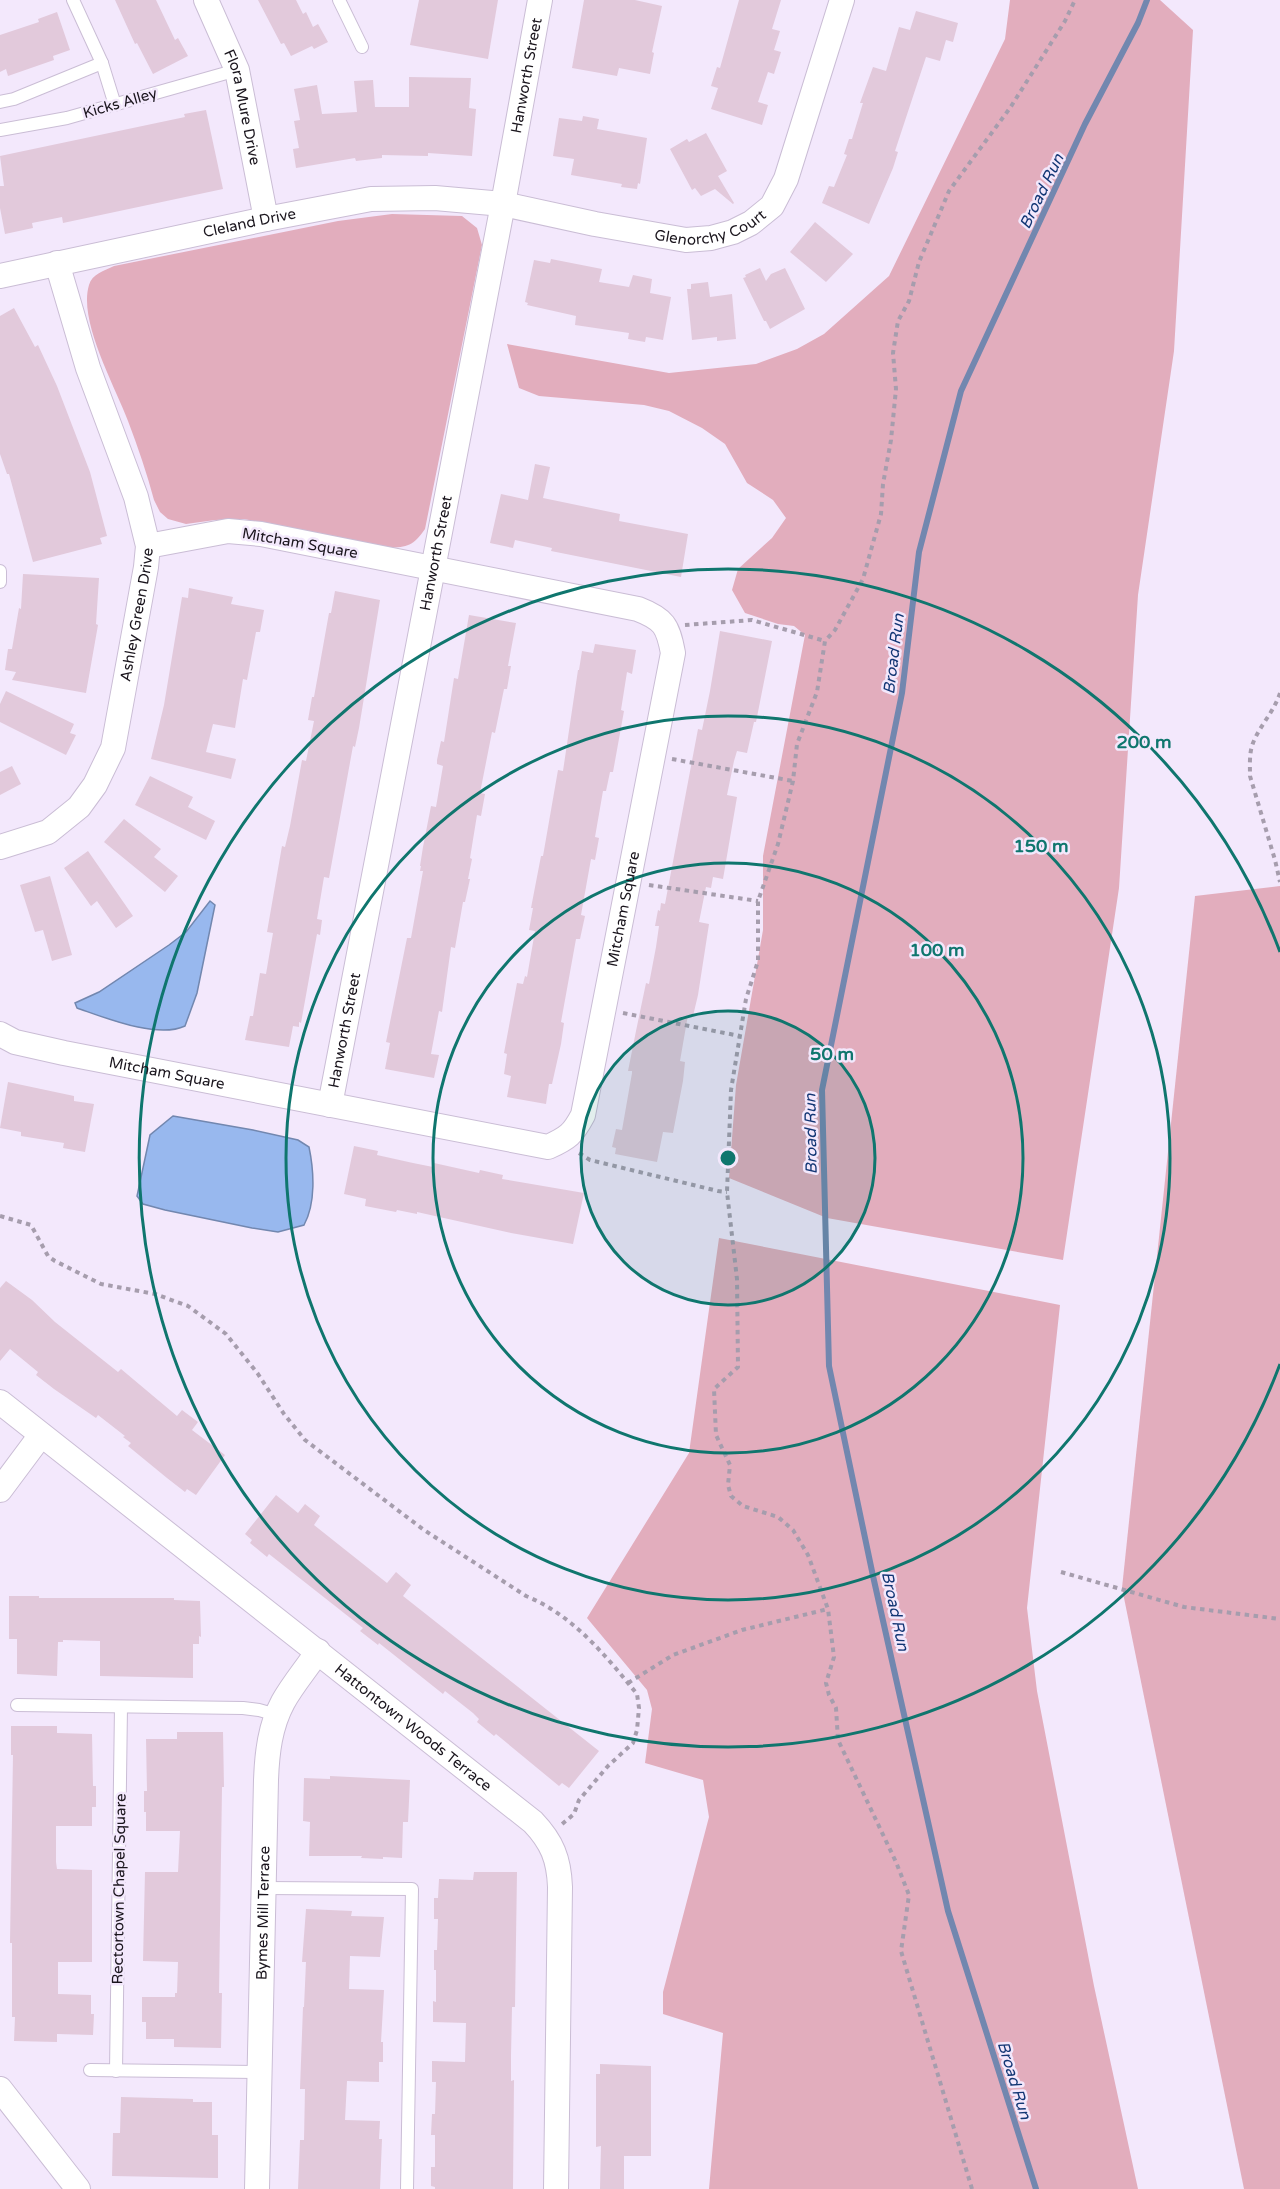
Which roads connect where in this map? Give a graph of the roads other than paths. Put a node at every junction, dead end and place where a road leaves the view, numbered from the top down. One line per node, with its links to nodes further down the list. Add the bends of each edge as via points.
1 (73, 0): 7 (lane)
2 (206, 0): 8 (street, Flora Mure Drive)
3 (339, 0): 6 (lane)
4 (540, 0): 12 (street, Hanworth Street)
5 (843, 0): 12 (street, Glenorchy Court, via 786,179 772,206 751,223 711,238 686,240)
6 (362, 46)
7 (102, 63): 9 (lane); 10 (lane)
8 (237, 70): 10 (lane, Kicks Alley); 13 (street, Flora Mure Drive)
9 (0, 102)
10 (115, 105): 11 (lane, Kicks Alley)
11 (0, 130)
12 (503, 204): 13 (street, Cleland Drive, via 435,198 371,199); 17 (street, Hanworth Street)
13 (267, 219): 14 (street, Cleland Drive)
14 (57, 263): 15 (street, Cleland Drive); 16 (street, Ashley Green Drive, via 88,368 136,497)
15 (0, 276)
16 (148, 546): 17 (street, Mitcham Square, via 228,531); 20 (street, Ashley Green Drive, via 112,748 95,785 80,807 48,832)
17 (433, 568): 22 (street, Hanworth Street); 22 (street, Mitcham Square, via 654,615 669,633 673,653 654,756 583,1115 567,1139 548,1147)
18 (0, 571): 19 (lane)
19 (0, 582)
20 (0, 847)
21 (0, 1034): 22 (street, Mitcham Square, via 15,1042 64,1053)
22 (330, 1106)
23 (0, 1402): 24 (street, Hattontown Woods Terrace)
24 (41, 1435): 25 (street); 26 (street, Hattontown Woods Terrace)
25 (0, 1490)
26 (318, 1651): 29 (street, Bymes Mill Terrace); 38 (street, Hattontown Woods Terrace, via 533,1822 553,1846 560,1879)
27 (17, 1705): 28 (lane)
28 (121, 1707): 29 (lane, via 243,1708); 32 (lane, Rectortown Chapel Square)
29 (277, 1715): 30 (street, Bymes Mill Terrace, via 267,1762)
30 (264, 1888): 33 (street, Bymes Mill Terrace); 37 (lane, via 412,1889)
31 (90, 2070): 32 (lane)
32 (116, 2071): 33 (lane)
33 (261, 2072): 36 (street, Bymes Mill Terrace)
34 (0, 2089): 35 (street)
35 (78, 2189)
36 (257, 2189)
37 (407, 2189)
38 (556, 2189)

